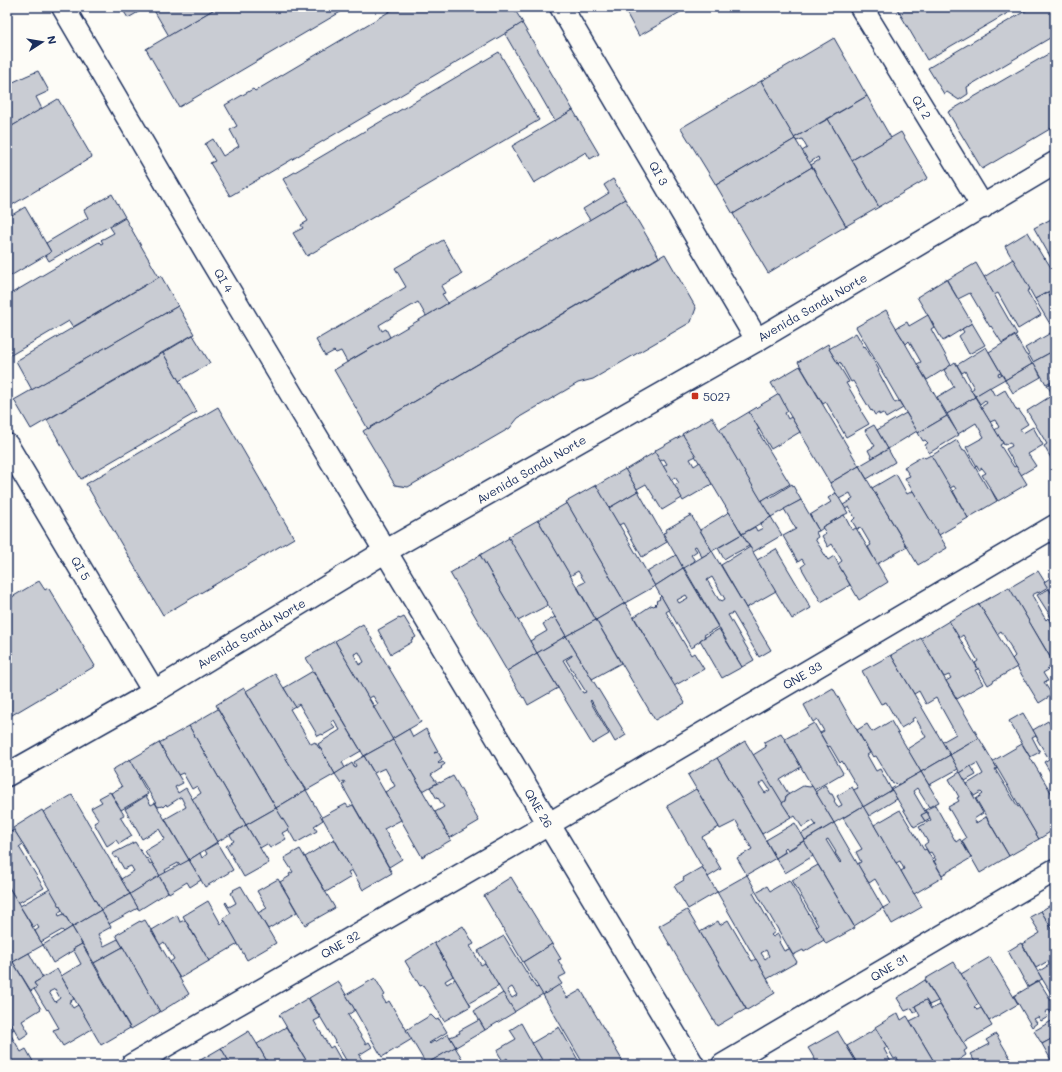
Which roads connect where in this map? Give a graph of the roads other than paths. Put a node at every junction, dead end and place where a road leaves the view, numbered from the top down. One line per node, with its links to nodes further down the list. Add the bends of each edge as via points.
1 (64, 7): 9 (street, QI 4)
2 (562, 7): 6 (street, QI 3)
3 (861, 7): 5 (street, QI 2)
4 (1055, 164): 5 (street, Avenida Sandu Norte)
5 (983, 207): 6 (street, Avenida Sandu Norte)
6 (757, 340): 9 (street, Avenida Sandu Norte)
7 (7, 445): 10 (street, QI 5)
8 (1055, 526): 12 (street, QNE 33)
9 (386, 551): 10 (street, Avenida Sandu Norte); 12 (street, QNE 26)
10 (154, 692): 11 (street, Avenida Sandu Norte)
11 (7, 775)
12 (549, 824): 14 (street, QNE 32); 15 (street, QNE 26)
13 (1055, 870): 16 (street, QNE 31)
14 (132, 1065)
15 (693, 1065)
16 (723, 1065)

